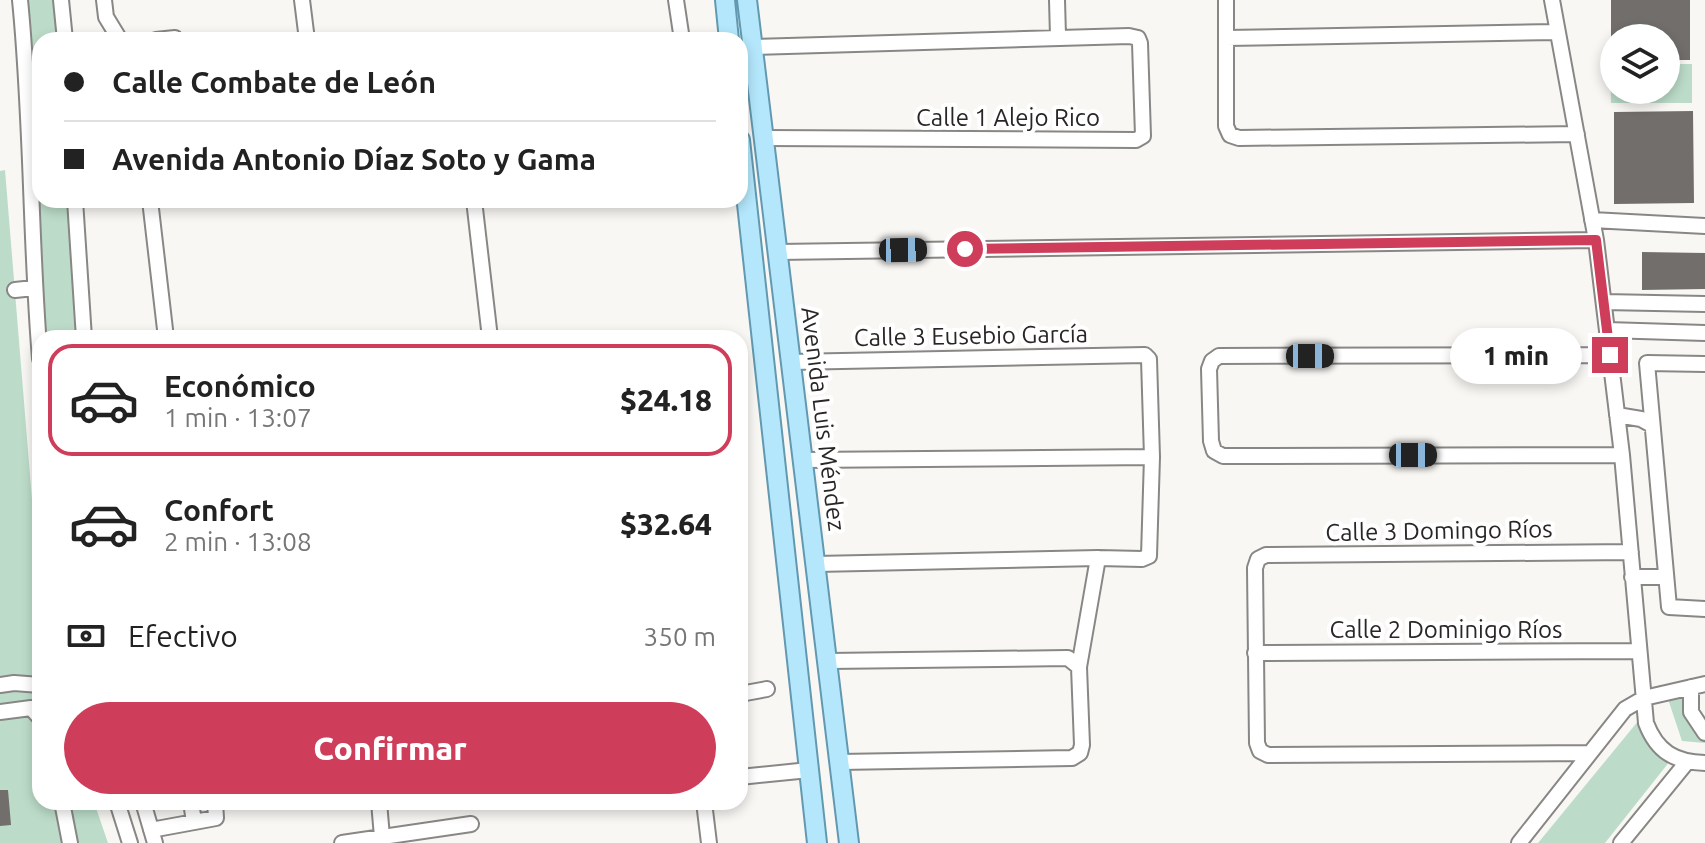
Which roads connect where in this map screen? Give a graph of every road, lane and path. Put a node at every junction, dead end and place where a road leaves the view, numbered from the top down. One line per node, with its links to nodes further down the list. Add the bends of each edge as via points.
1 (20, 0): 19 (street)
2 (61, 0): 11 (street)
3 (104, 0): 12 (street)
4 (302, 0): 13 (street)
5 (676, 0): 14 (street)
6 (725, 0): 15 (main road)
7 (747, 0): 20 (main road, Avenida Luis Méndez)
8 (1057, 0): 17 (street)
9 (1226, 0): 18 (street)
10 (1552, 0): 16 (street)
11 (64, 32)
12 (115, 32)
13 (306, 32)
14 (681, 32)
15 (728, 32)
16 (1557, 32): 18 (street); 21 (street)
17 (1058, 36): 20 (street); 22 (street, Calle 1 Alejo Rico, via 1138,38 1143,136)
18 (1227, 38): 21 (street, via 1226,126 1239,138)
19 (32, 45)
20 (753, 47): 22 (main road, Avenida Luis Méndez)
21 (1577, 134): 28 (street)
22 (764, 138): 31 (main road, Avenida Luis Méndez)
23 (33, 208): 32 (street)
24 (76, 208): 37 (street)
25 (151, 208): 38 (street)
26 (475, 208): 39 (street)
27 (747, 208): 73 (main road)
28 (1592, 220): 29 (street); 30 (street)
29 (1705, 226)
30 (1596, 240): 31 (street); 34 (street)
31 (778, 252): 43 (main road, Avenida Luis Méndez)
32 (34, 288): 33 (street); 36 (street)
33 (15, 290)
34 (1604, 302): 35 (street); 40 (street)
35 (1705, 304)
36 (38, 330)
37 (83, 330)
38 (165, 330)
39 (489, 330)
40 (1607, 330): 41 (street); 42 (street)
41 (1705, 333)
42 (1610, 355): 45 (street); 47 (street, via 1219,356 1209,369 1211,441 1223,456)
43 (791, 362): 48 (street, Calle 3 Eusebio García, via 1145,355); 49 (main road, Avenida Luis Méndez)
44 (1705, 364): 46 (street, via 1647,363)
45 (1617, 415): 46 (street); 47 (street)
46 (1652, 425): 54 (street)
47 (1622, 455): 50 (street)
48 (1152, 457): 49 (street); 51 (street, via 1149,556)
49 (803, 460): 52 (main road, Avenida Luis Méndez)
50 (1631, 552): 53 (street); 57 (street, Calle 3 Domingo Ríos, via 1266,555 1255,568)
51 (1098, 558): 52 (street); 59 (street)
52 (816, 564): 58 (main road, Avenida Luis Méndez)
53 (1632, 577): 54 (street); 56 (street)
54 (1666, 577): 55 (street, via 1669,607)
55 (1705, 609)
56 (1638, 651): 57 (street, Calle 2 Dominigo Ríos); 65 (street)
57 (1255, 653): 69 (street, via 1257,743 1268,755)
58 (828, 661): 59 (street, via 1068,658); 70 (main road, Avenida Luis Méndez)
59 (1079, 667): 70 (street, via 1082,745 1072,758)
60 (32, 684): 61 (street)
61 (0, 685)
62 (1698, 686): 65 (street); 68 (street, via 1691,712)
63 (767, 689): 64 (street)
64 (748, 693)
65 (1644, 698): 69 (street, via 1625,709); 71 (street, via 1646,723 1657,746)
66 (32, 709): 67 (street)
67 (0, 712)
68 (1705, 733)
69 (1590, 753): 92 (street)
70 (839, 762): 91 (main road, Avenida Luis Méndez)
71 (1687, 762): 72 (street); 93 (street)
72 (1705, 763)
73 (809, 770): 74 (street); 90 (main road)
74 (748, 776)
75 (63, 810): 86 (street)
76 (120, 810): 87 (street)
77 (145, 810): 84 (street)
78 (192, 810): 82 (street)
79 (216, 810): 82 (street, via 216,818)
80 (380, 810): 85 (street)
81 (705, 810): 89 (street)
82 (194, 822): 84 (street)
83 (471, 824): 85 (street)
84 (153, 836)
85 (382, 837): 88 (street)
86 (70, 843)
87 (130, 843)
88 (342, 843)
89 (709, 843)
90 (817, 843)
91 (849, 843)
92 (1519, 843)
93 (1621, 843)

